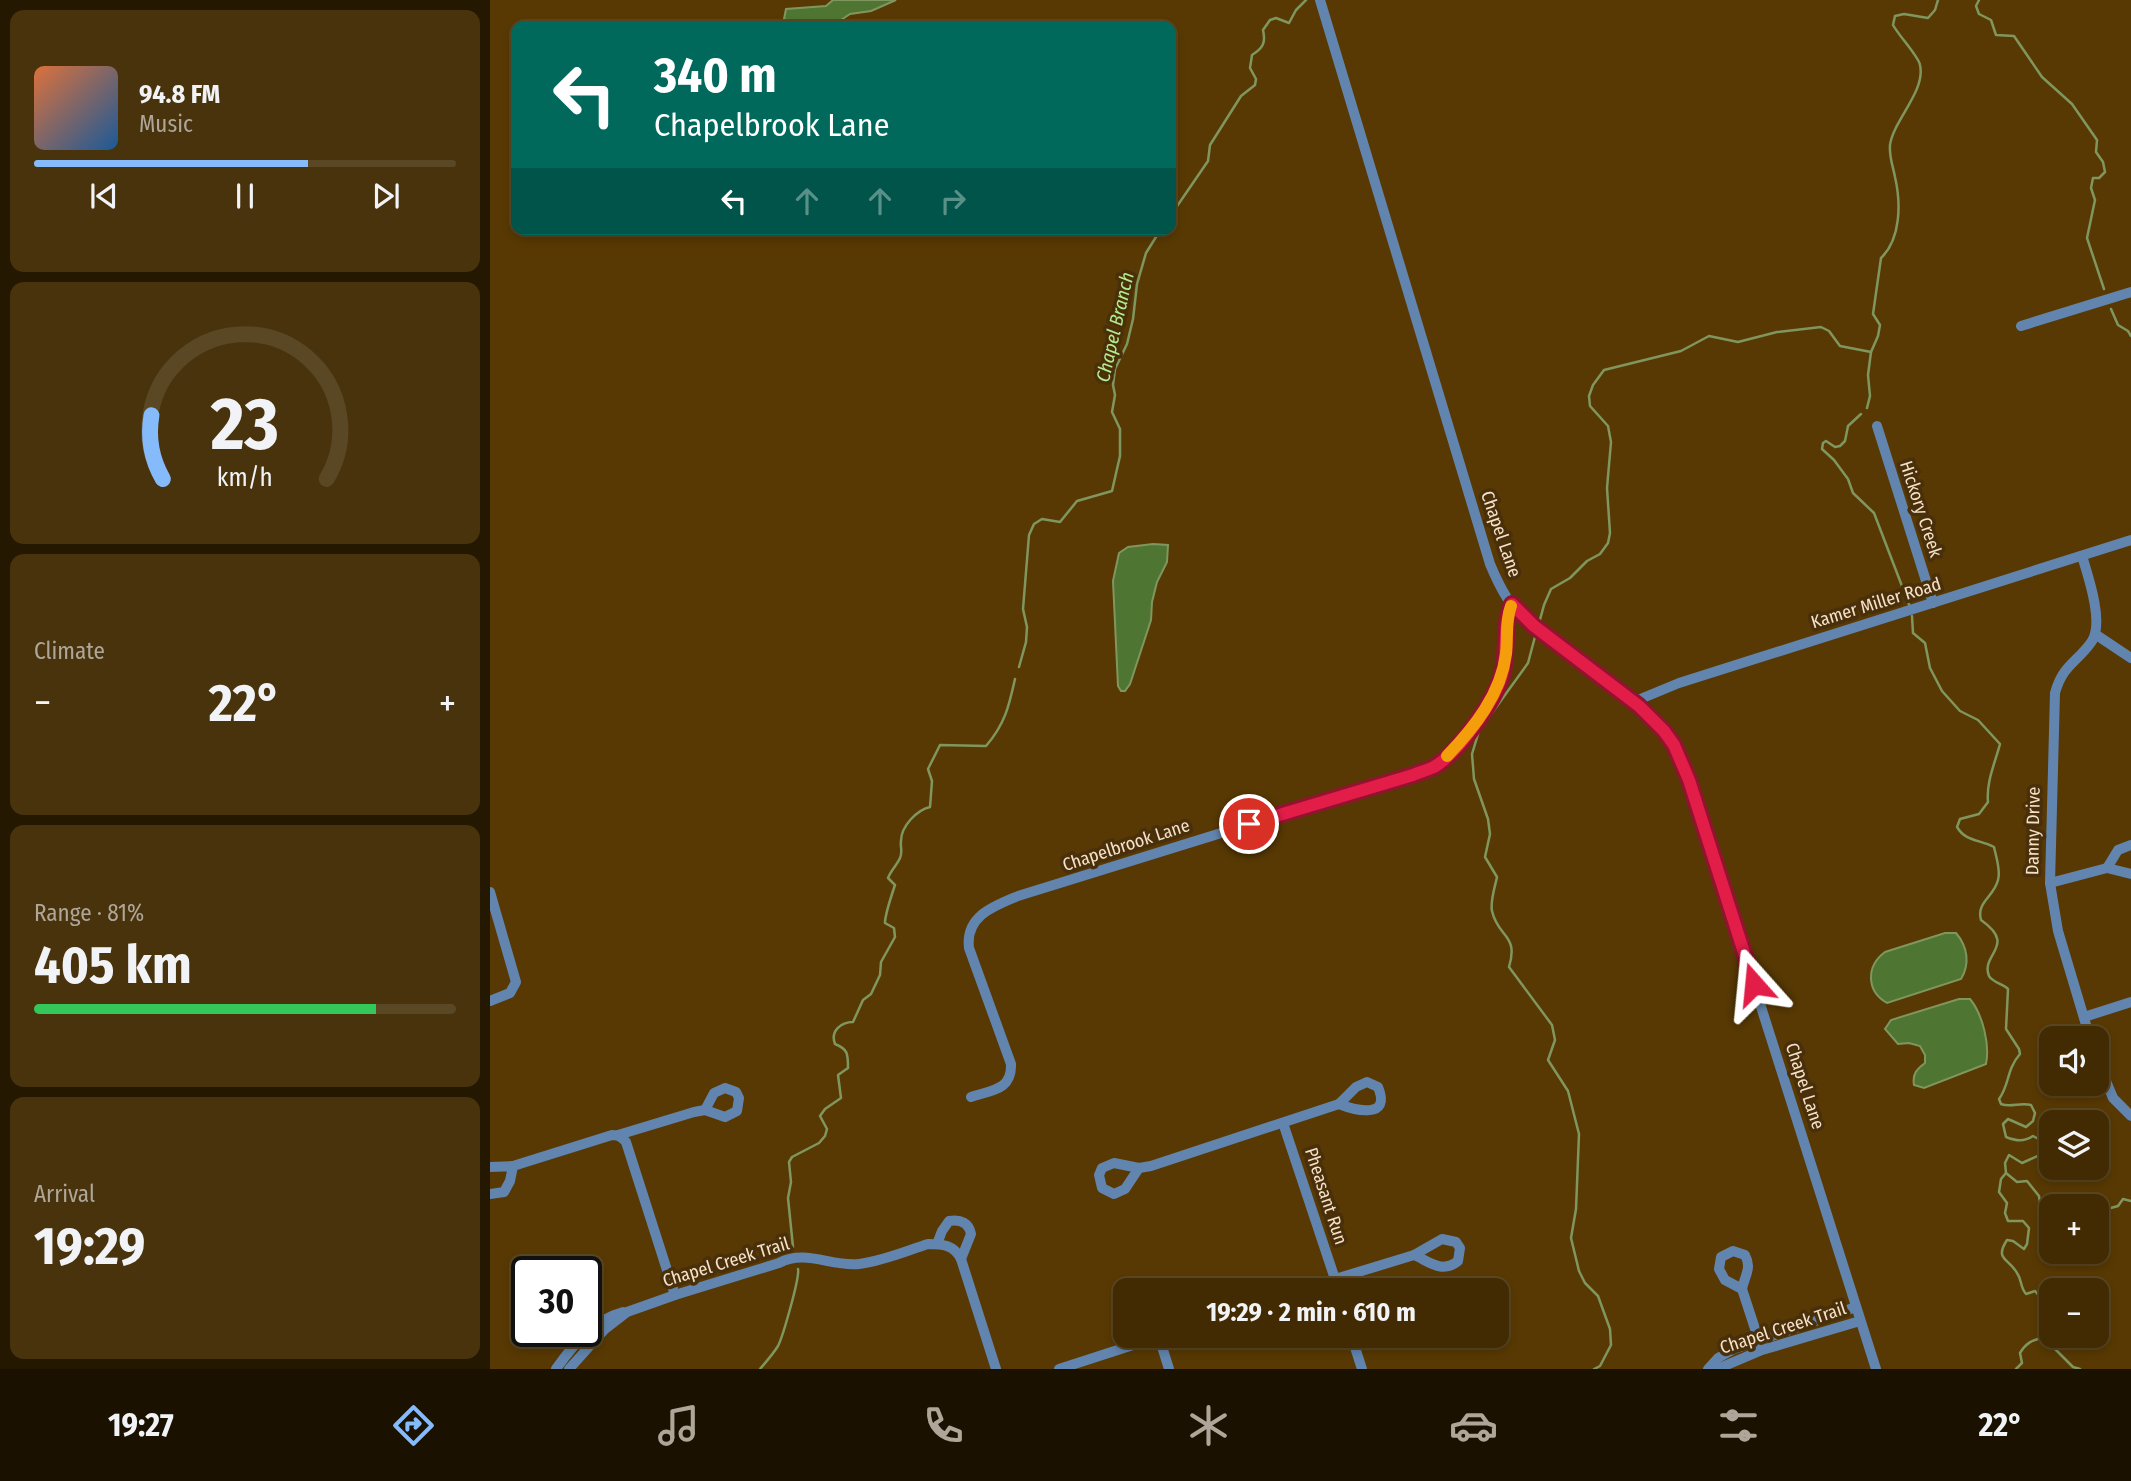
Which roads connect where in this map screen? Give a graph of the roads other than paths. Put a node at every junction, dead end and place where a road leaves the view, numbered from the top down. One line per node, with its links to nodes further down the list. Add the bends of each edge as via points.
1 (1320, 0): 7 (street, Chapel Lane, via 1483,543 1498,583)
2 (2131, 292): 3 (street)
3 (2021, 326)
4 (1877, 426): 8 (street, Hickory Creek)
5 (2131, 540): 6 (street, Kamer Miller Road)
6 (2082, 556): 8 (street, Kamer Miller Road); 9 (street, via 2095,606)
7 (1512, 604): 11 (street, Chapel Lane, via 1538,630); 22 (street, Chapelbrook Lane, via 1497,688 1464,737 1434,767 1018,896 975,919 970,948 1011,1074 1003,1086)
8 (1933, 604): 11 (street, Kamer Miller Road, via 1679,683)
9 (2095, 634): 10 (street); 15 (street, Danny Drive, via 2065,668 2055,693)
10 (2131, 657)
11 (1633, 702): 39 (street, Chapel Lane, via 1664,731 1683,761)
12 (2131, 845): 13 (street, via 2122,846)
13 (2107, 868): 14 (street); 15 (street)
14 (2131, 874)
15 (2050, 883): 19 (street, Danny Drive, via 2058,930)
16 (490, 892): 17 (street, via 516,982 510,993)
17 (490, 1001)
18 (2131, 1002): 19 (street)
19 (2084, 1017): 20 (street, Danny Drive)
20 (2087, 1026)
21 (2109, 1088): 25 (street)
22 (971, 1097)
23 (1339, 1104): 26 (street)
24 (705, 1110): 27 (street)
25 (2131, 1116)
26 (1283, 1123): 30 (street); 35 (street, Pheasant Run)
27 (618, 1135): 28 (street); 38 (street, via 626,1142)
28 (513, 1166): 29 (street); 31 (street, via 504,1192)
29 (490, 1167)
30 (1139, 1168)
31 (490, 1194)
32 (937, 1244): 34 (street, via 952,1248); 34 (street, via 949,1221 968,1225 971,1234); 38 (street, Chapel Creek Trail, via 858,1264 790,1258)
33 (1414, 1255): 36 (street)
34 (961, 1259): 48 (street)
35 (1333, 1278)
36 (1351, 1278)
37 (1742, 1289): 42 (street)
38 (675, 1295): 40 (street, Chapel Creek Trail)
39 (1856, 1307): 41 (street, Chapel Lane); 42 (street, Chapel Creek Trail)
40 (629, 1311): 46 (street, Chapel Creek Trail, via 594,1325); 47 (street, Chapel Creek Trail, via 605,1329)
41 (1860, 1321): 42 (street, Chapel Creek Trail); 54 (street, Chapel Lane)
42 (1760, 1345): 52 (street, Chapel Creek Trail, via 1725,1353); 53 (street, Chapel Creek Trail)
43 (1124, 1348): 49 (street)
44 (1164, 1348): 50 (street)
45 (1355, 1348): 51 (street)
46 (556, 1369)
47 (569, 1369)
48 (996, 1369)
49 (1059, 1369)
50 (1169, 1369)
51 (1362, 1369)
52 (1708, 1369)
53 (1717, 1369)
54 (1876, 1369)

